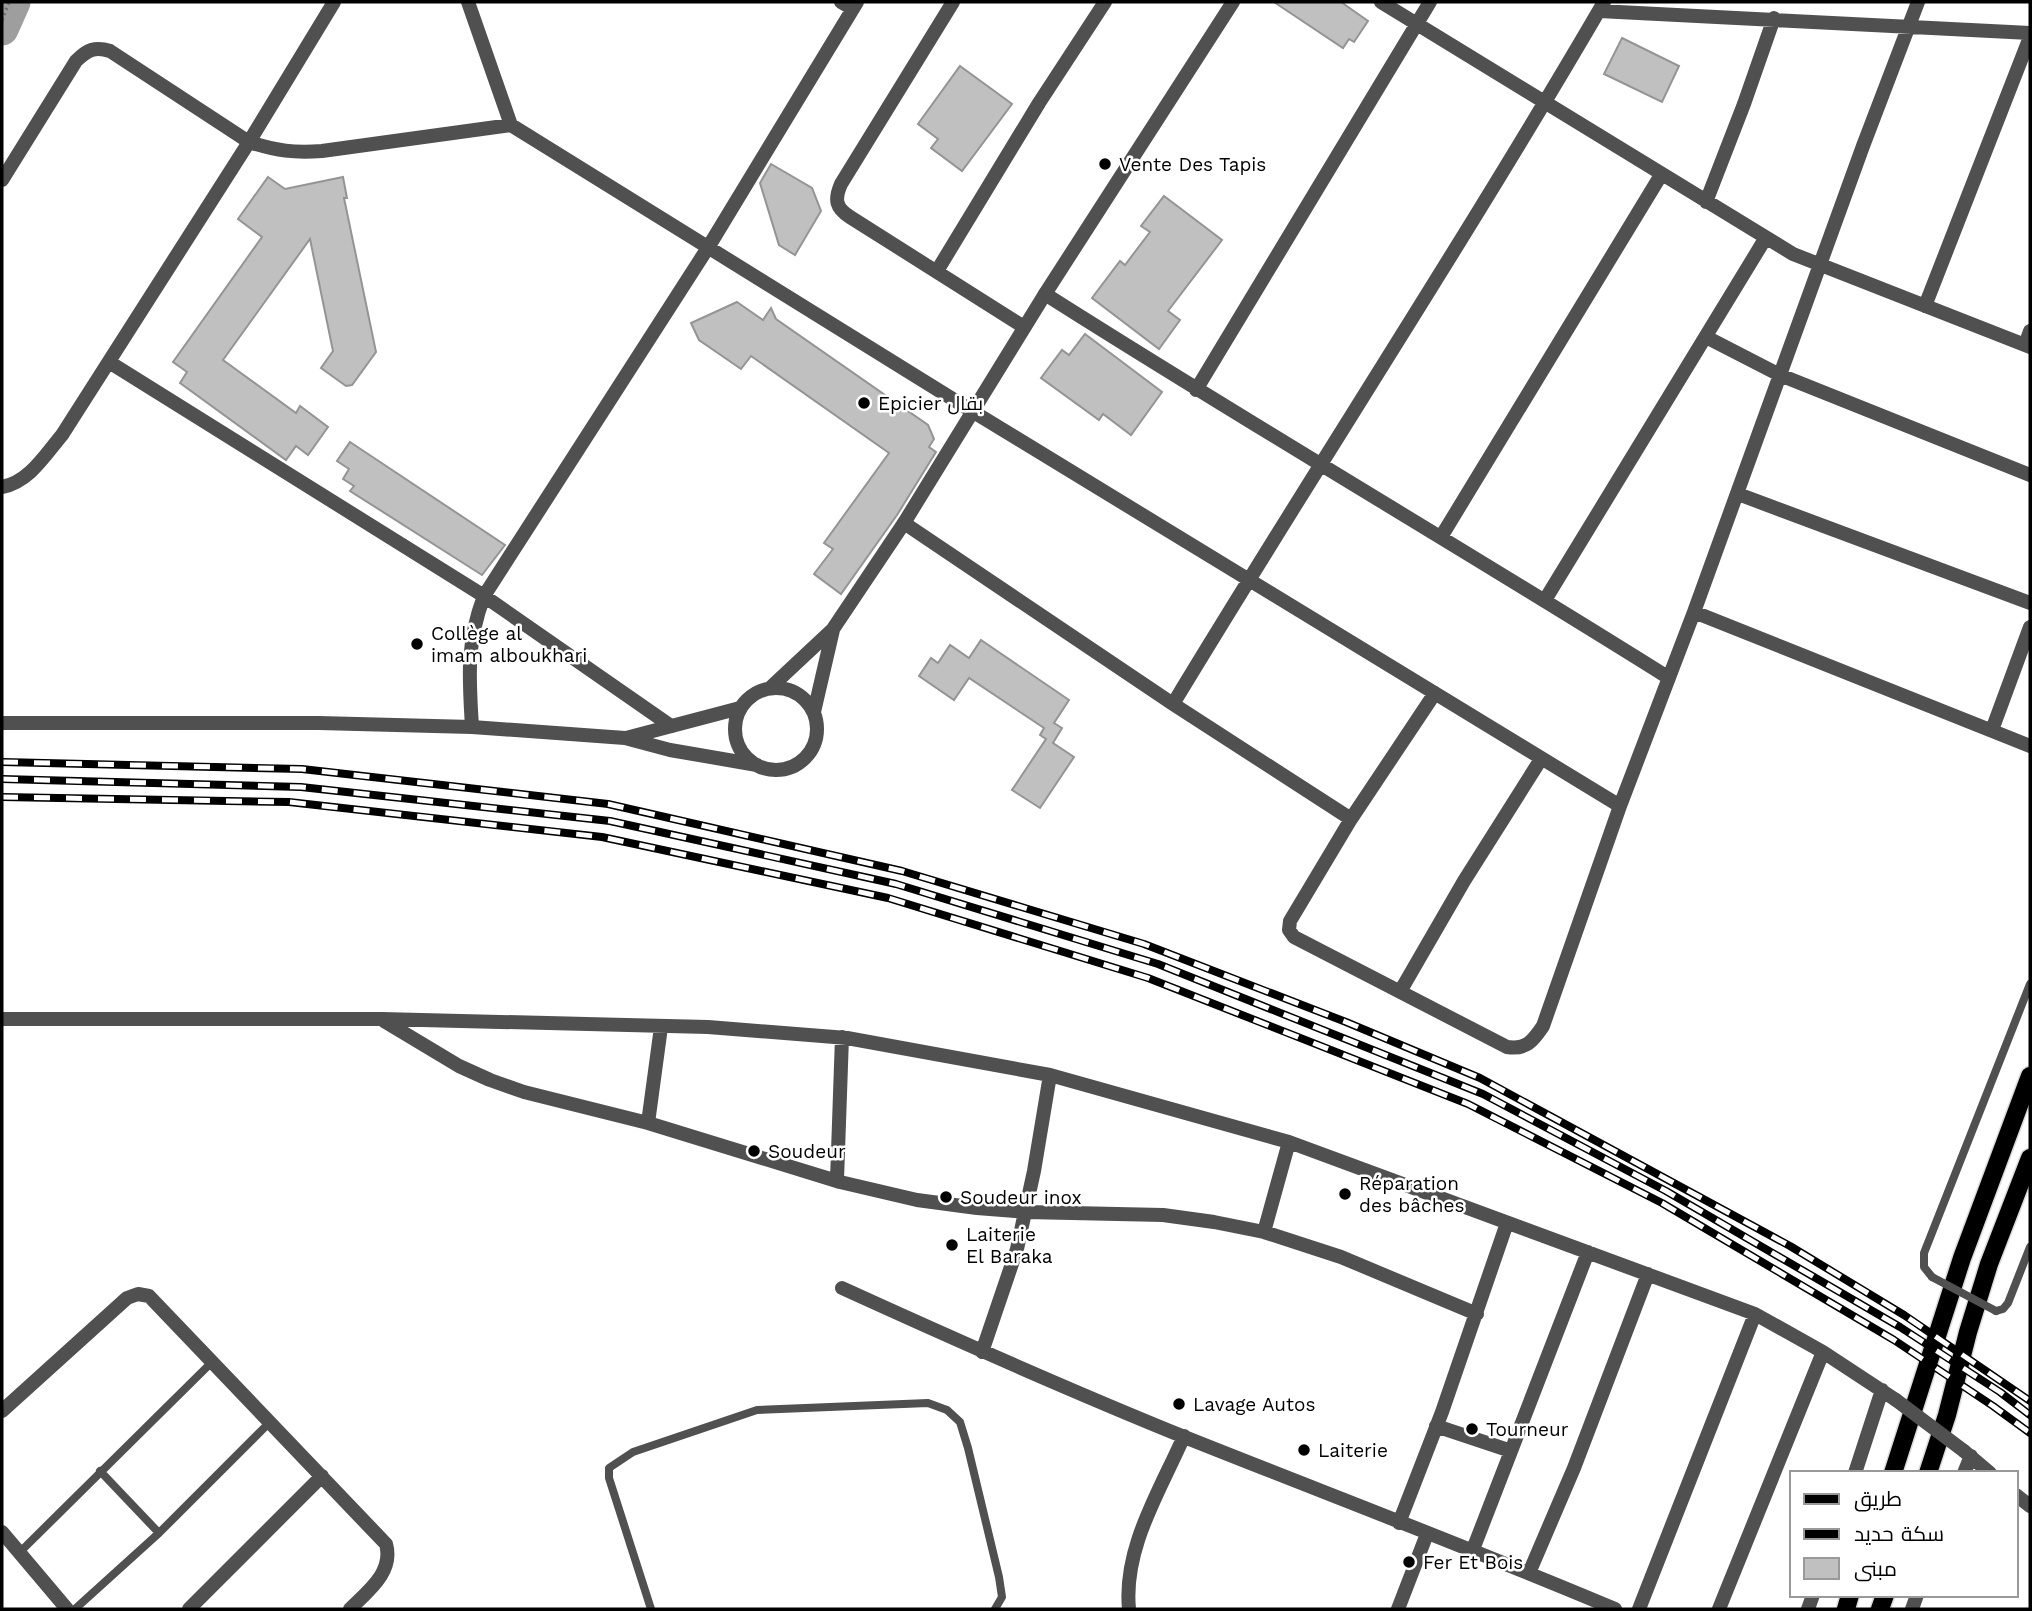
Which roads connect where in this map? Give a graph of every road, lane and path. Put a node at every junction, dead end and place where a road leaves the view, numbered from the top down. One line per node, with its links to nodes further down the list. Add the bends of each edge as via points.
1 (9, 2): 13 (path)
2 (334, 2): 19 (street)
3 (468, 2): 18 (street)
4 (953, 2): 26 (street, via 836,199 843,212)
5 (1105, 2): 26 (street)
6 (1233, 2): 27 (street)
7 (1381, 2): 14 (street)
8 (1430, 2): 14 (street)
9 (1918, 2): 15 (street)
10 (850, 4): 24 (street)
11 (1601, 6): 12 (street); 17 (street)
12 (1774, 18): 15 (street); 22 (street)
13 (2, 20)
14 (1416, 24): 17 (street); 34 (street)
15 (1909, 25): 16 (street); 25 (street)
16 (2030, 35): 28 (street)
17 (1545, 103): 20 (street); 36 (street)
18 (511, 125): 19 (street, via 312,152 292,153); 24 (street)
19 (249, 142): 21 (street, via 99,47 76,61); 32 (street)
20 (1661, 175): 22 (street); 41 (street)
21 (2, 180)
22 (1706, 202): 23 (street)
23 (1765, 239): 25 (street); 30 (street)
24 (709, 246): 35 (street); 43 (street)
25 (1821, 266): 28 (street); 33 (street)
26 (937, 271): 29 (street)
27 (1045, 294): 29 (street); 34 (street)
28 (1925, 306): 31 (street)
29 (1024, 327): 35 (street)
30 (1706, 337): 33 (street); 44 (street)
31 (2028, 341)
32 (109, 362): 38 (street, via 38,464); 43 (street)
33 (1780, 375): 37 (street); 39 (street)
34 (1196, 390): 36 (street)
35 (972, 411): 40 (street); 42 (street)
36 (1320, 464): 41 (street); 42 (street)
37 (2030, 475)
38 (2, 487)
39 (1738, 494): 45 (street); 46 (street)
40 (904, 523): 48 (street); 52 (street)
41 (1441, 537): 44 (street)
42 (1248, 579): 51 (street); 52 (street)
43 (484, 596): 56 (street); 57 (street, via 470,646)
44 (1545, 600): 49 (street)
45 (2030, 603)
46 (1694, 612): 49 (street); 58 (street)
47 (2030, 626): 58 (street)
48 (834, 629): 50 (street); 54 (street)
49 (1669, 678): 63 (street)
50 (771, 687): 53 (street, via 751,696); 54 (street, via 792,690)
51 (1436, 693): 61 (street); 64 (street)
52 (1173, 704): 64 (street)
53 (740, 708): 56 (street); 62 (street, via 735,737 743,754)
54 (814, 712): 62 (street, via 817,735 805,759 784,769)
55 (2, 723): 57 (street)
56 (671, 726): 59 (street)
57 (472, 727): 59 (street)
58 (1992, 730): 60 (street)
59 (625, 738): 62 (street)
60 (2030, 746)
61 (1541, 759): 63 (street); 66 (street)
62 (757, 765)
63 (1620, 806): 66 (street, via 1543,1026 1527,1045 1507,1047)
64 (1351, 819): 66 (street, via 1289,930 1294,937)
65 (2030, 984): 80 (lane, bridge, via 1924,1253 1924,1267 1932,1277 1996,1311 2008,1303)
66 (1401, 990)
67 (2, 1019): 68 (street)
68 (382, 1019): 69 (street); 73 (street, via 490,1080)
69 (661, 1027): 70 (street); 73 (street)
70 (842, 1037): 71 (street); 76 (street)
71 (1050, 1075): 74 (street); 77 (street)
72 (2030, 1076): 98 (main road, via 1962,1258)
73 (648, 1123): 76 (street)
74 (1289, 1142): 78 (street); 79 (street)
75 (2030, 1158): 99 (main road, via 1989,1264)
76 (837, 1180): 77 (street, via 917,1200)
77 (1026, 1212): 79 (street, via 1163,1215); 86 (street)
78 (1507, 1223): 81 (street); 84 (street)
79 (1264, 1232): 84 (street, via 1341,1256)
80 (2030, 1247)
81 (1588, 1252): 82 (street); 94 (street)
82 (1648, 1274): 85 (street); 109 (street)
83 (842, 1288): 86 (street)
84 (1477, 1314): 92 (street)
85 (1755, 1314): 87 (street); 119 (street)
86 (982, 1352): 93 (street)
87 (1823, 1352): 89 (street); 120 (street)
88 (212, 1362): 90 (street, via 149,1296 138,1294 127,1298); 91 (street); 96 (lane)
89 (1882, 1390): 95 (street, bridge); 97 (street)
90 (2, 1411)
91 (270, 1422): 102 (street); 105 (lane)
92 (1436, 1426): 94 (street); 103 (street)
93 (1184, 1436): 103 (street); 116 (street, via 1137,1541)
94 (1511, 1451): 108 (street)
95 (1967, 1453): 100 (street); 101 (street)
96 (100, 1471): 105 (lane); 107 (lane)
97 (1856, 1471)
98 (1894, 1471)
99 (1929, 1471)
100 (1964, 1471)
101 (1988, 1471)
102 (322, 1476): 112 (street); 113 (street, via 386,1544 389,1555 378,1581)
103 (1399, 1522): 106 (street)
104 (2, 1532): 107 (street)
105 (159, 1533): 111 (lane)
106 (1427, 1534): 108 (street); 117 (street)
107 (20, 1552): 110 (street)
108 (1472, 1552): 109 (street)
109 (1530, 1573): 118 (street)
110 (67, 1609)
111 (75, 1609)
112 (189, 1609)
113 (350, 1609)
114 (651, 1609): 115 (lane, via 609,1478 609,1468 617,1461 757,1410 928,1403 947,1410 960,1422 999,1577 1002,1597)
115 (995, 1609)
116 (1129, 1609)
117 (1398, 1609)
118 (1615, 1609)
119 (1639, 1609)
120 (1719, 1609)

